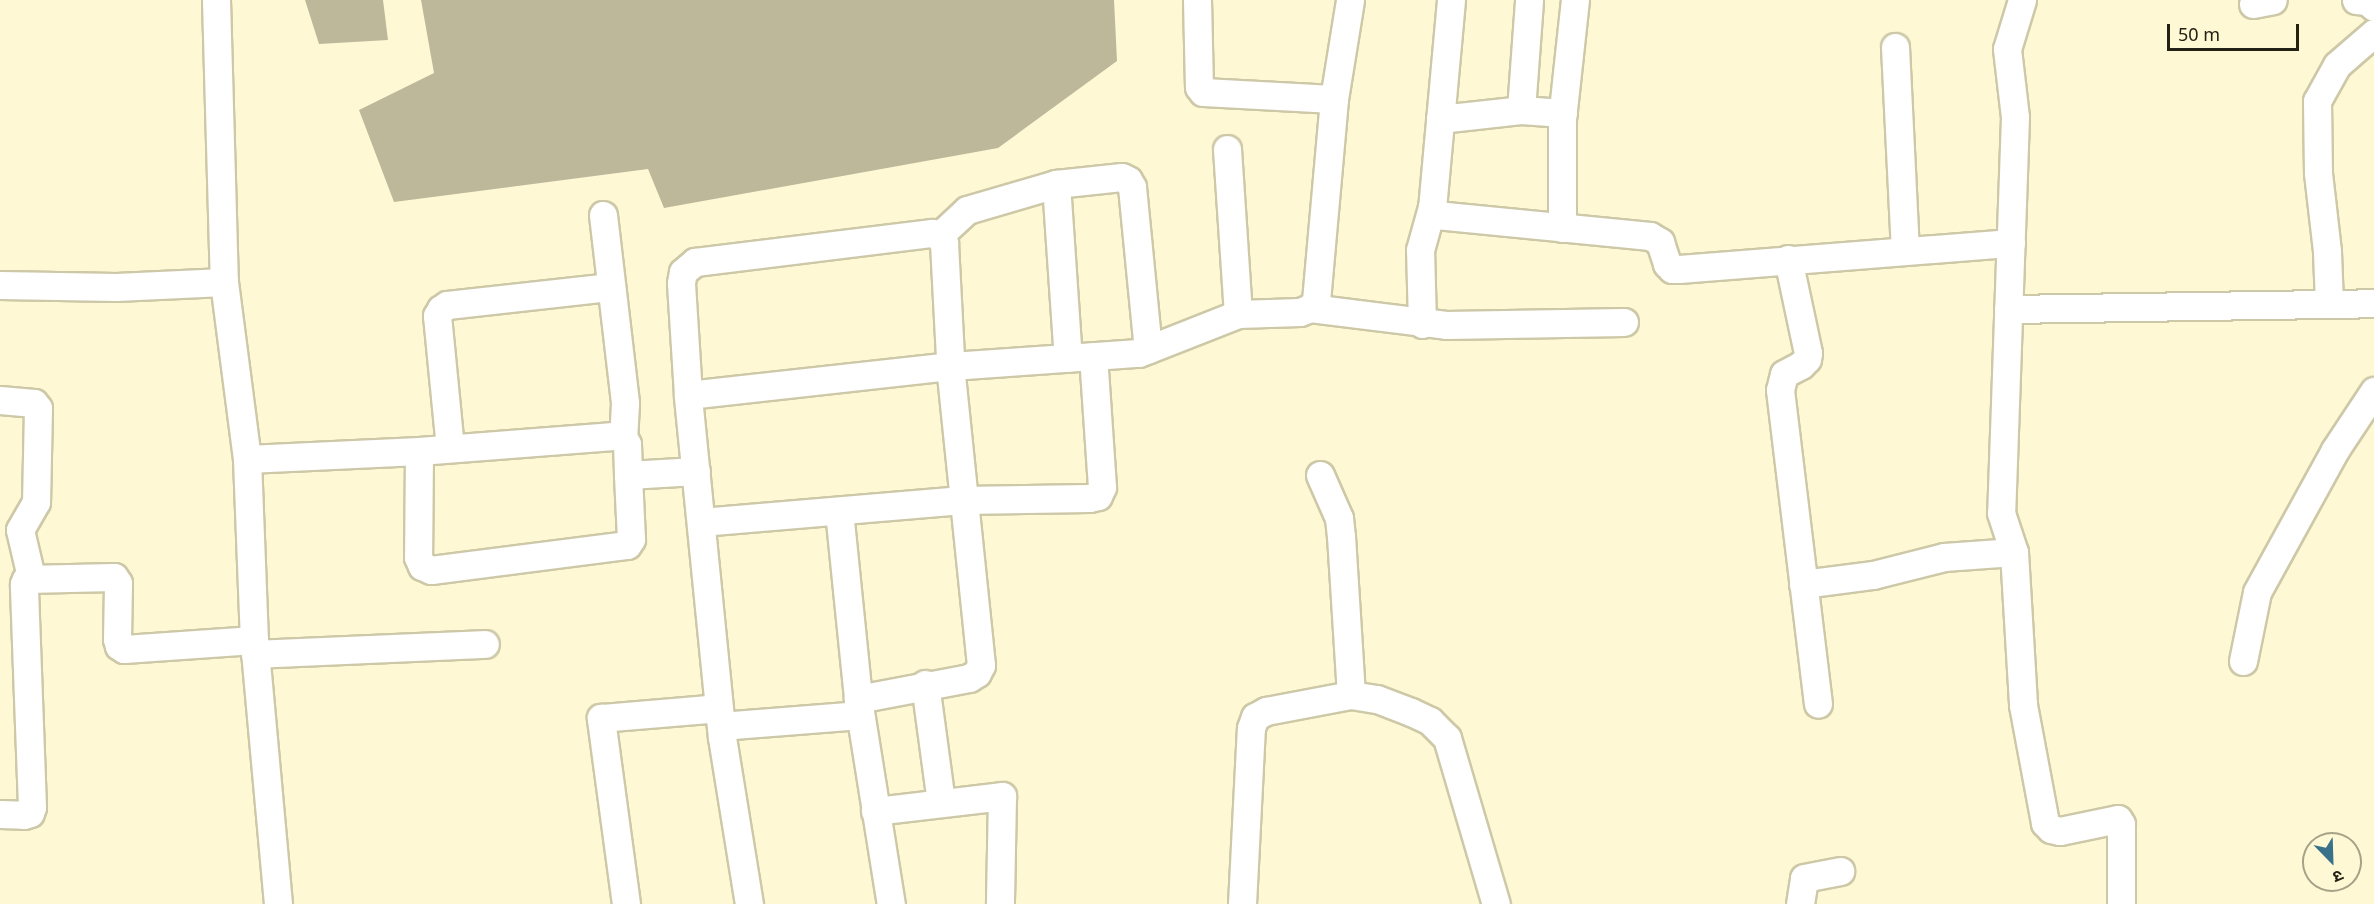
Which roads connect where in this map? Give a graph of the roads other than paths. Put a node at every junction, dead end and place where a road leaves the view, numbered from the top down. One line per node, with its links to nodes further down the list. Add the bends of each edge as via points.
1 (216, 0): 25 (street)
2 (1197, 0): 12 (street, via 1198,87 1203,92)
3 (1350, 0): 12 (street)
4 (1451, 0): 15 (street)
5 (1529, 0): 13 (street)
6 (1575, 0): 14 (street)
7 (2022, 0): 22 (street, via 2007,49 2015,117)
8 (2356, 0): 9 (street, via 2367,1)
9 (2374, 7)
10 (2374, 33): 28 (street, via 2337,65 2317,101)
11 (1896, 47): 23 (street)
12 (1334, 99): 30 (street, via 1316,301)
13 (1521, 110): 14 (street); 15 (street)
14 (1563, 113): 20 (street)
15 (1440, 119): 18 (street)
16 (1227, 149): 32 (street)
17 (1056, 184): 21 (street, via 967,210); 35 (street, via 1122,177 1132,186); 36 (street)
18 (1432, 207): 20 (street, via 1436,215 1444,218); 34 (street, via 1420,250)
19 (603, 215): 27 (street)
20 (1562, 228): 24 (street, via 1656,238 1672,269)
21 (939, 236): 37 (street, via 944,243); 39 (street, via 695,262 682,272 681,283)
22 (2011, 243): 23 (street); 31 (street)
23 (1905, 249): 24 (street)
24 (1788, 260): 53 (street, via 1808,352 1801,365 1784,374 1780,390)
25 (224, 282): 26 (street, via 116,287); 44 (street)
26 (0, 285)
27 (611, 286): 41 (street, via 625,403); 42 (street, via 447,305 441,309 437,316)
28 (2329, 303): 29 (street); 31 (street)
29 (2374, 303)
30 (1310, 308): 32 (street, via 1300,312); 34 (street)
31 (2008, 309): 51 (street, via 2001,513)
32 (1238, 314): 35 (street)
33 (1624, 322): 34 (street)
34 (1422, 324)
35 (1148, 350): 36 (street)
36 (1080, 357): 37 (street); 48 (street, via 1102,487 1098,496)
37 (951, 366): 39 (street); 48 (street)
38 (2374, 391): 56 (street, via 2335,450 2257,592)
39 (688, 395): 45 (street)
40 (0, 400): 52 (street, via 34,403 38,408 36,502 20,530)
41 (623, 437): 42 (street); 46 (street, via 627,444)
42 (450, 448): 43 (street)
43 (419, 451): 44 (street); 46 (street, via 418,557 422,566 431,570 627,545 631,539)
44 (247, 459): 55 (street)
45 (696, 471): 46 (street); 50 (street)
46 (628, 475)
47 (1320, 475): 58 (street, via 1339,518)
48 (962, 500): 49 (street); 57 (street, via 981,666 969,678)
49 (839, 510): 50 (street); 60 (street)
50 (701, 522): 61 (street)
51 (2014, 552): 53 (street, via 1944,557 1873,575); 74 (street, via 2023,705 2045,823 2060,831 2118,819)
52 (31, 577): 55 (street, via 114,577 118,583 117,639 124,649); 64 (street, via 24,584 32,807 24,815)
53 (1803, 584): 59 (street)
54 (485, 644): 55 (street)
55 (255, 647): 66 (street)
56 (2243, 661)
57 (925, 684): 60 (street); 62 (street)
58 (1351, 695): 71 (street, via 1266,711 1255,717 1251,728); 72 (street, via 1377,699 1411,712 1430,721 1447,738)
59 (1818, 704)
60 (859, 707): 61 (street); 63 (street)
61 (720, 717): 67 (street, via 601,718); 68 (street)
62 (941, 802): 63 (street); 70 (street, via 1002,796)
63 (876, 811): 69 (street)
64 (0, 814)
65 (1840, 872): 73 (street, via 1804,878)
66 (278, 904)
67 (626, 904)
68 (749, 904)
69 (891, 904)
70 (1000, 904)
71 (1242, 904)
72 (1496, 904)
73 (1800, 904)
74 (2121, 904)

